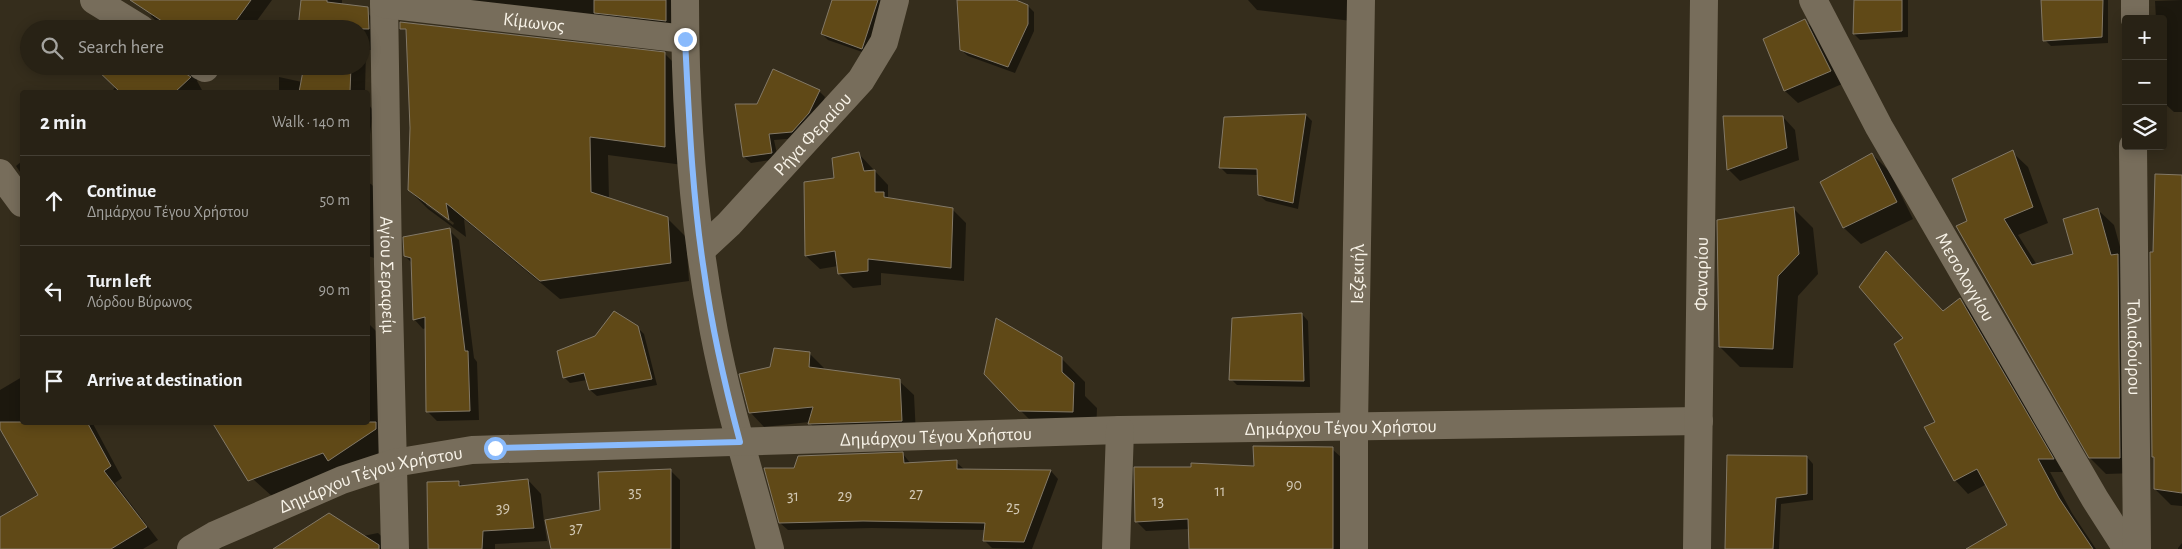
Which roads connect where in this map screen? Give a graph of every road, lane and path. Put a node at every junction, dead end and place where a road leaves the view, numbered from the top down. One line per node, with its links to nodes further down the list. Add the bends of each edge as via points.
1 (94, 0): 10 (street)
2 (685, 0): 11 (street)
3 (895, 0): 15 (street, Ρήγα Φεραίου, via 884,42 856,86)
4 (1361, 0): 18 (street, Ιεζεκιήλ)
5 (1704, 0): 17 (street, Φαναρίου)
6 (1813, 0): 28 (street, Μεσολογγίου, via 1884,136)
7 (2135, 0): 9 (street)
8 (384, 2): 11 (street, Κίμωνος); 16 (street, Αγίου Σεραφείμ)
9 (2135, 15)
10 (126, 20)
11 (685, 39): 15 (street, via 690,139)
12 (2133, 150): 29 (street, Ταλιαδούρου)
13 (0, 173): 14 (street)
14 (20, 200)
15 (701, 250): 20 (street, via 714,333)
16 (378, 263): 21 (street, Αγίου Σεραφείμ)
17 (1699, 421): 18 (street, Δημάρχου Τέγου Χρήστου); 27 (street, Φαναρίου)
18 (1354, 426): 19 (street, Δημάρχου Τέγου Χρήστου); 26 (street, Ιεζεκιήλ)
19 (1120, 430): 20 (street, Δημάρχου Τέγου Χρήστου); 25 (street)
20 (740, 442): 21 (street, Δημάρχου Τέγου Χρήστου, via 495,448); 24 (street)
21 (394, 463): 22 (street, Δημάρχου Τέγου Χρήστου, via 342,480 215,535); 23 (street, Αγίου Σεραφείμ)
22 (191, 549)
23 (396, 549)
24 (770, 549)
25 (1116, 549)
26 (1354, 549)
27 (1697, 549)
28 (2127, 549)
29 (2137, 549)

